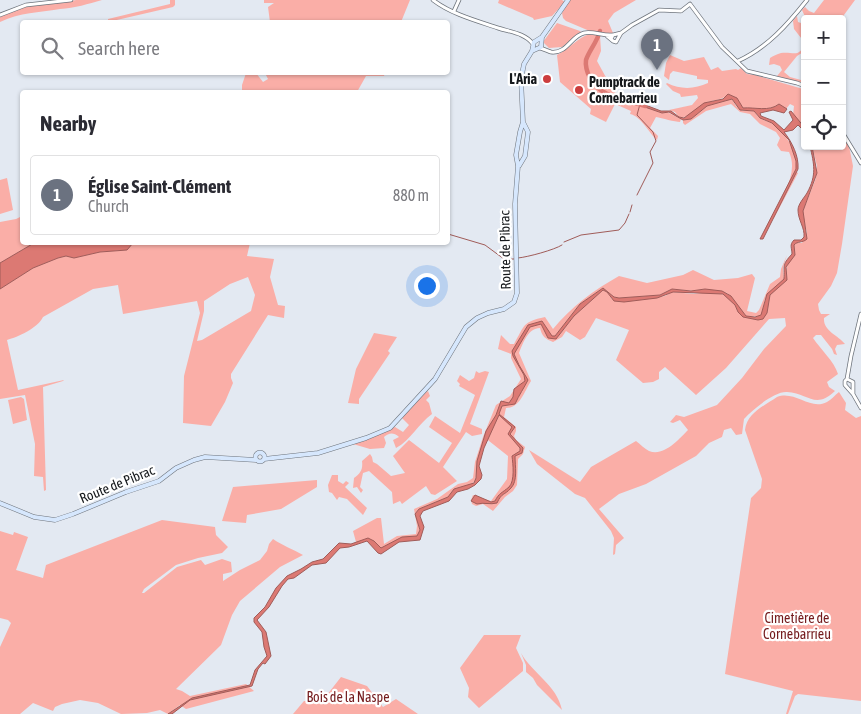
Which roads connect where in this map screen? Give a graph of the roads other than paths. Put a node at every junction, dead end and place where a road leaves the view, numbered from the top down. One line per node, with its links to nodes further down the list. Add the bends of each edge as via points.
1 (71, 0): 7 (street, via 26,5)
2 (433, 0): 6 (street)
3 (459, 0): 6 (street)
4 (568, 0): 8 (main road)
5 (807, 0): 9 (street, via 776,35)
6 (454, 11): 8 (street, via 520,34)
7 (0, 15)
8 (537, 44): 9 (street, via 554,52 560,51 581,34 616,36 656,11 680,11 690,4 722,47); 11 (main road, via 524,64 520,79)
9 (738, 61): 10 (street, via 747,71)
10 (801, 84)
11 (524, 130): 13 (main road, via 520,132 516,153); 13 (main road, via 528,132 525,156)
12 (846, 139): 14 (street)
13 (520, 158): 19 (main road, Route de Pibrac, via 515,204 517,293 514,302 477,318 466,327 435,379 390,428 318,453)
14 (861, 163)
15 (861, 314): 16 (street)
16 (849, 379): 17 (street, via 853,382); 17 (street, via 845,384)
17 (850, 387): 18 (street)
18 (861, 408)
19 (264, 457): 20 (main road, Route de Pibrac, via 260,462); 20 (main road, Route de Pibrac, via 259,453)
20 (256, 458): 21 (main road, Route de Pibrac, via 205,457 194,460 159,481 55,520 34,517)
21 (0, 503)

